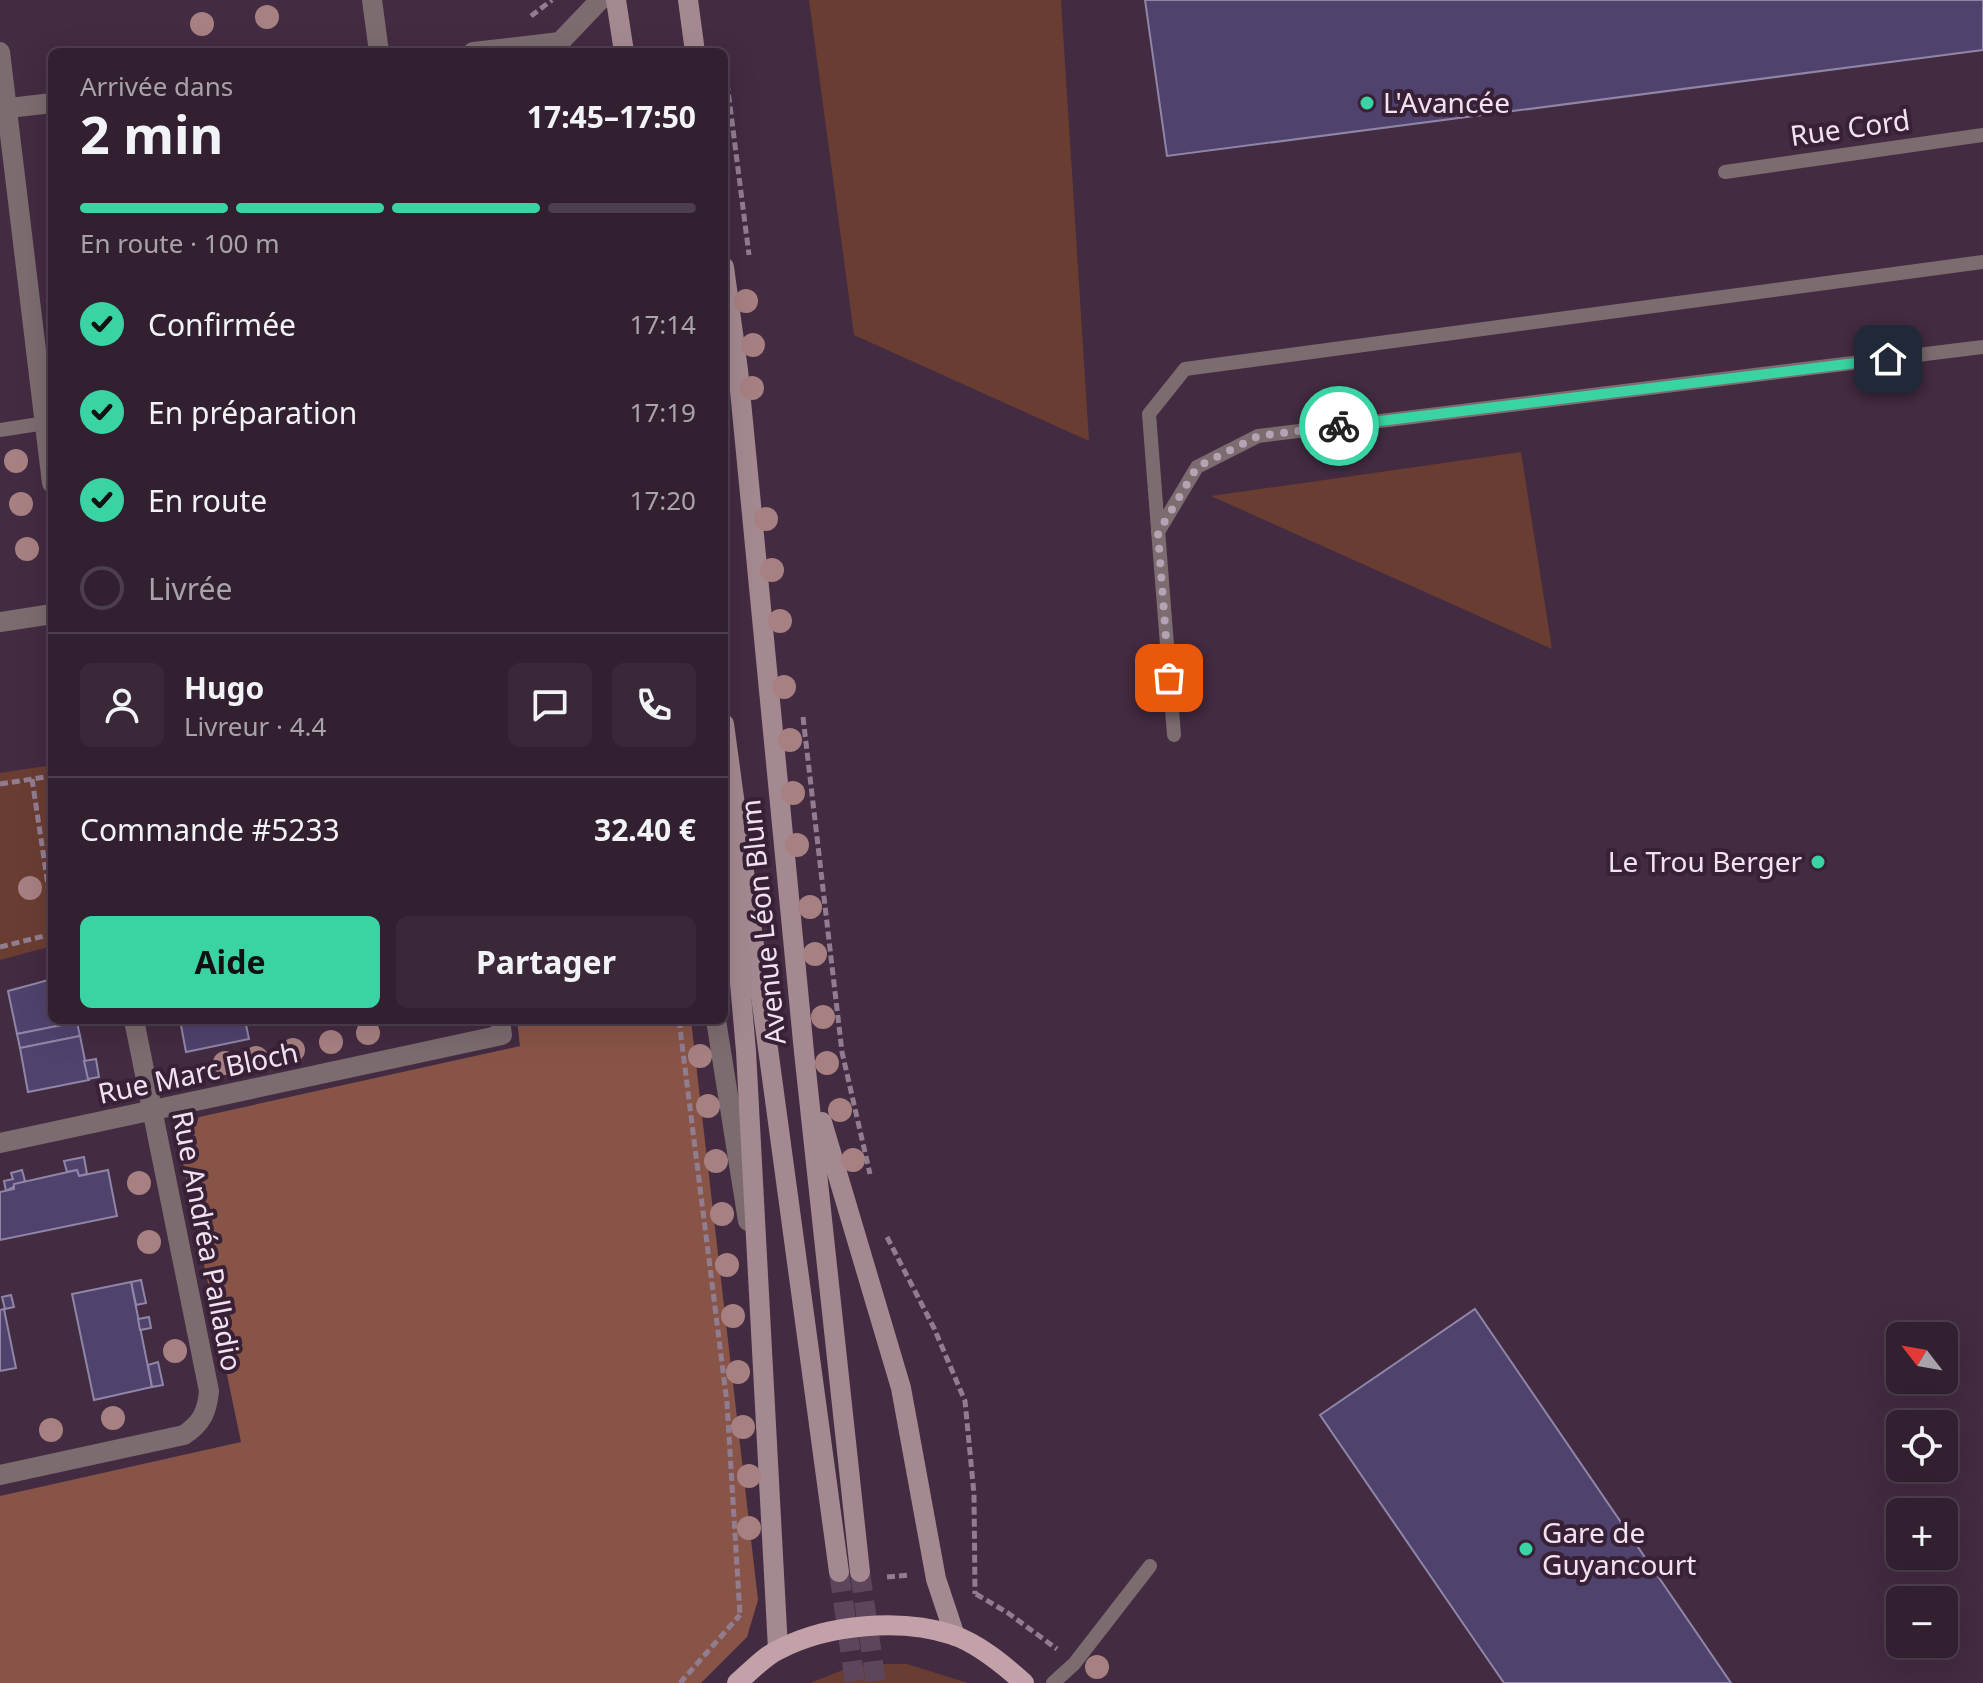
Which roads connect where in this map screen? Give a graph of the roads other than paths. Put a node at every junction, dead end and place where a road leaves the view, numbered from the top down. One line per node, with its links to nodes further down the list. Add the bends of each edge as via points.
1 (372, 0): 6 (street)
2 (600, 0): 5 (street)
3 (616, 0): 7 (main road)
4 (688, 0): 8 (main road)
5 (564, 47)
6 (378, 48)
7 (623, 48)
8 (694, 48)
9 (0, 52): 11 (street)
10 (48, 104): 11 (street)
11 (4, 109): 17 (street)
12 (1983, 135): 13 (lane, Rue Cord)
13 (1725, 172)
14 (1983, 262): 20 (lane, via 1185,369 1149,414)
15 (728, 296): 29 (main road, Avenue Léon Blum)
16 (1983, 347): 20 (lane, via 1258,436 1197,467)
17 (45, 423): 18 (lane); 19 (street)
18 (0, 430)
19 (48, 449)
20 (1158, 533): 23 (lane)
21 (48, 615): 22 (street)
22 (0, 622)
23 (1174, 735)
24 (728, 754): 30 (main road, Avenue Léon Blum)
25 (728, 855): 32 (main road)
26 (135, 1024): 31 (street, Rue Andréa Palladio)
27 (717, 1024): 34 (street)
28 (501, 1028): 31 (street, Rue Marc Bloch)
29 (804, 1052): 38 (main road, Avenue Léon Blum); 39 (main road, via 838,1187 901,1388 936,1579)
30 (775, 1101): 32 (lane); 37 (main road, Avenue Léon Blum)
31 (153, 1111): 33 (street, Rue Marc Bloch); 35 (street, Rue Andréa Palladio, via 209,1391 207,1410 198,1425 169,1440)
32 (750, 1129): 34 (main road)
33 (0, 1143)
34 (758, 1283): 40 (main road)
35 (0, 1475)
36 (1150, 1566): 43 (lane, via 1074,1664)
37 (839, 1572)
38 (860, 1572)
39 (955, 1636): 40 (main road, via 894,1625 827,1632); 42 (main road)
40 (778, 1649): 41 (main road)
41 (737, 1683)
42 (1024, 1683)
43 (1053, 1683)

